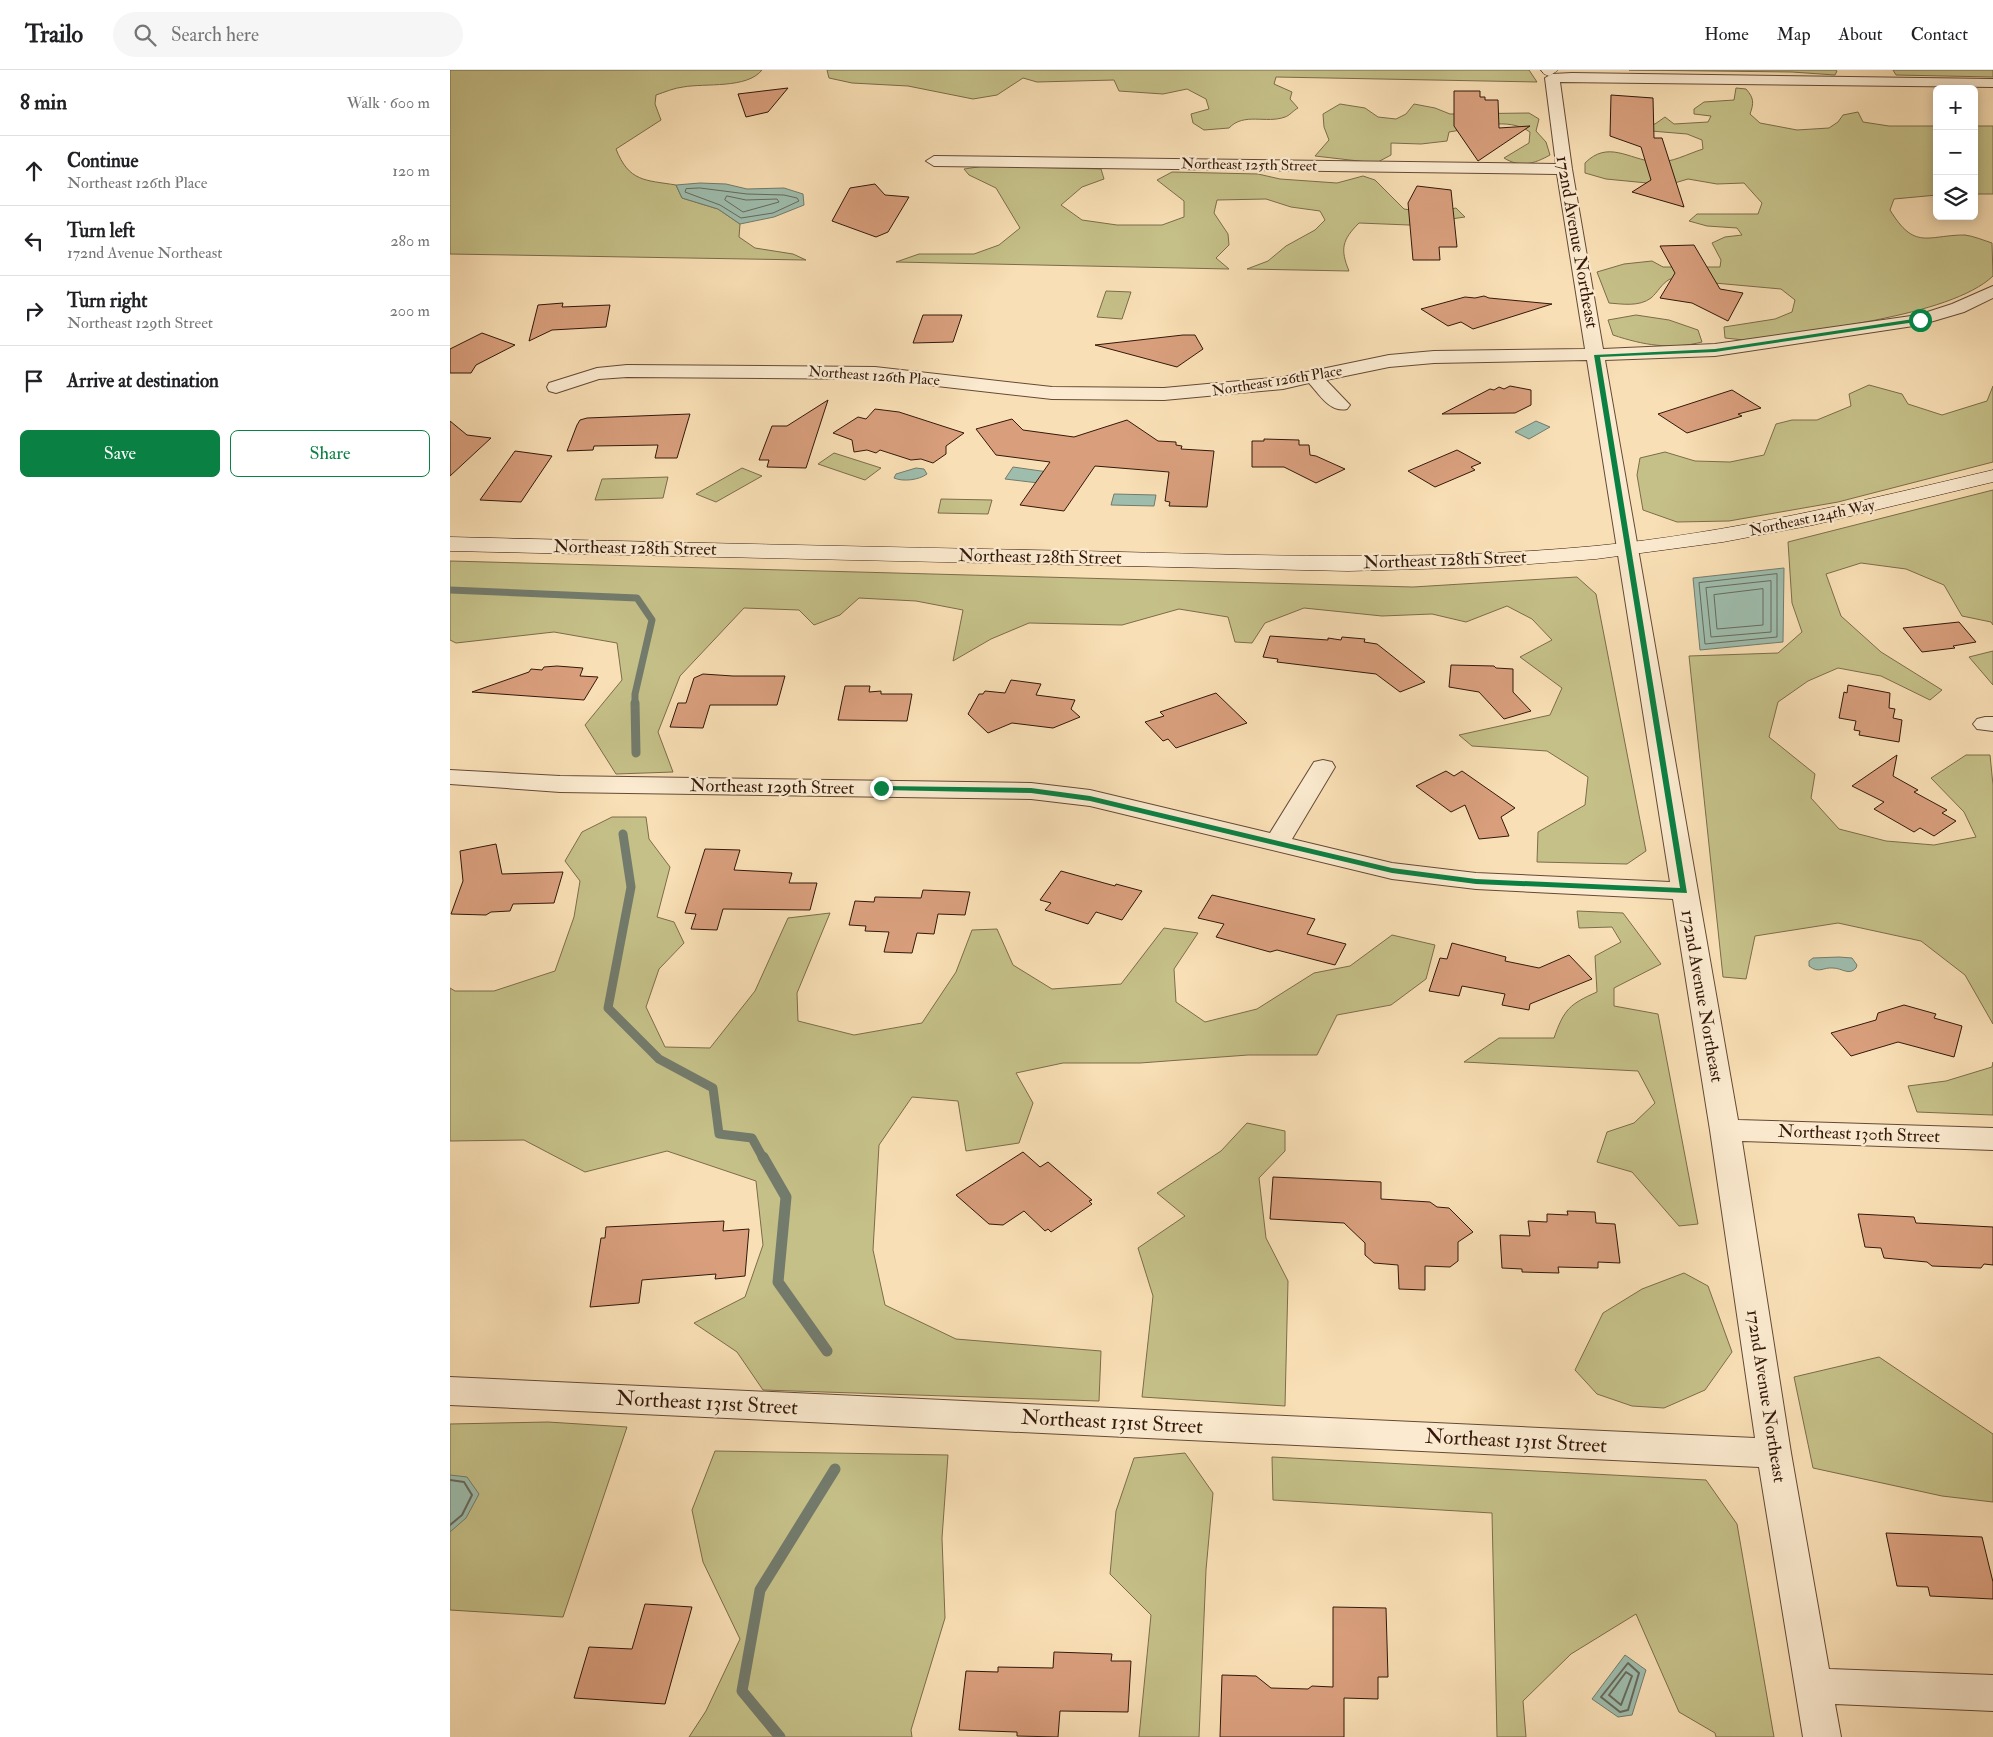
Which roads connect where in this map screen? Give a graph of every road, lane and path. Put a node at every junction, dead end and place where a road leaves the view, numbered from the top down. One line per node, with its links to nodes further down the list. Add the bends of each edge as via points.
1 (1550, 73): 2 (street, via 1572,77); 4 (street, 172nd Avenue Northeast)
2 (1993, 83)
3 (934, 161): 4 (street, Northeast 125th Street)
4 (1564, 168): 6 (street, 172nd Avenue Northeast)
5 (1993, 291): 6 (street, Northeast 126th Place, via 1939,314 1871,329 1715,350)
6 (1596, 355): 7 (street, Northeast 126th Place, via 1434,357 1389,361); 12 (street, 172nd Avenue Northeast)
7 (1313, 377): 8 (street, Northeast 126th Place, via 1217,391 1164,394 1052,393 921,378 806,371 627,371 598,374); 9 (street)
8 (556, 387)
9 (1340, 405)
10 (1993, 476): 12 (street, Northeast 124th Way, via 1802,522)
11 (450, 544): 12 (street, Northeast 128th Street, via 1348,564 1485,560)
12 (1630, 549): 16 (street, 172nd Avenue Northeast)
13 (1323, 767): 15 (street)
14 (450, 777): 15 (street, Northeast 129th Street, via 560,784 1031,790 1090,798)
15 (1277, 843): 16 (street, Northeast 129th Street, via 1392,870 1476,881)
16 (1684, 891): 17 (street, 172nd Avenue Northeast)
17 (1725, 1130): 18 (street, Northeast 130th Street); 20 (street, 172nd Avenue Northeast)
18 (1993, 1139)
19 (450, 1392): 20 (street, Northeast 131st Street)
20 (1774, 1453): 21 (street, 172nd Avenue Northeast)
21 (1814, 1686): 22 (street); 23 (street, 172nd Avenue Northeast)
22 (1993, 1693)
23 (1822, 1737)

